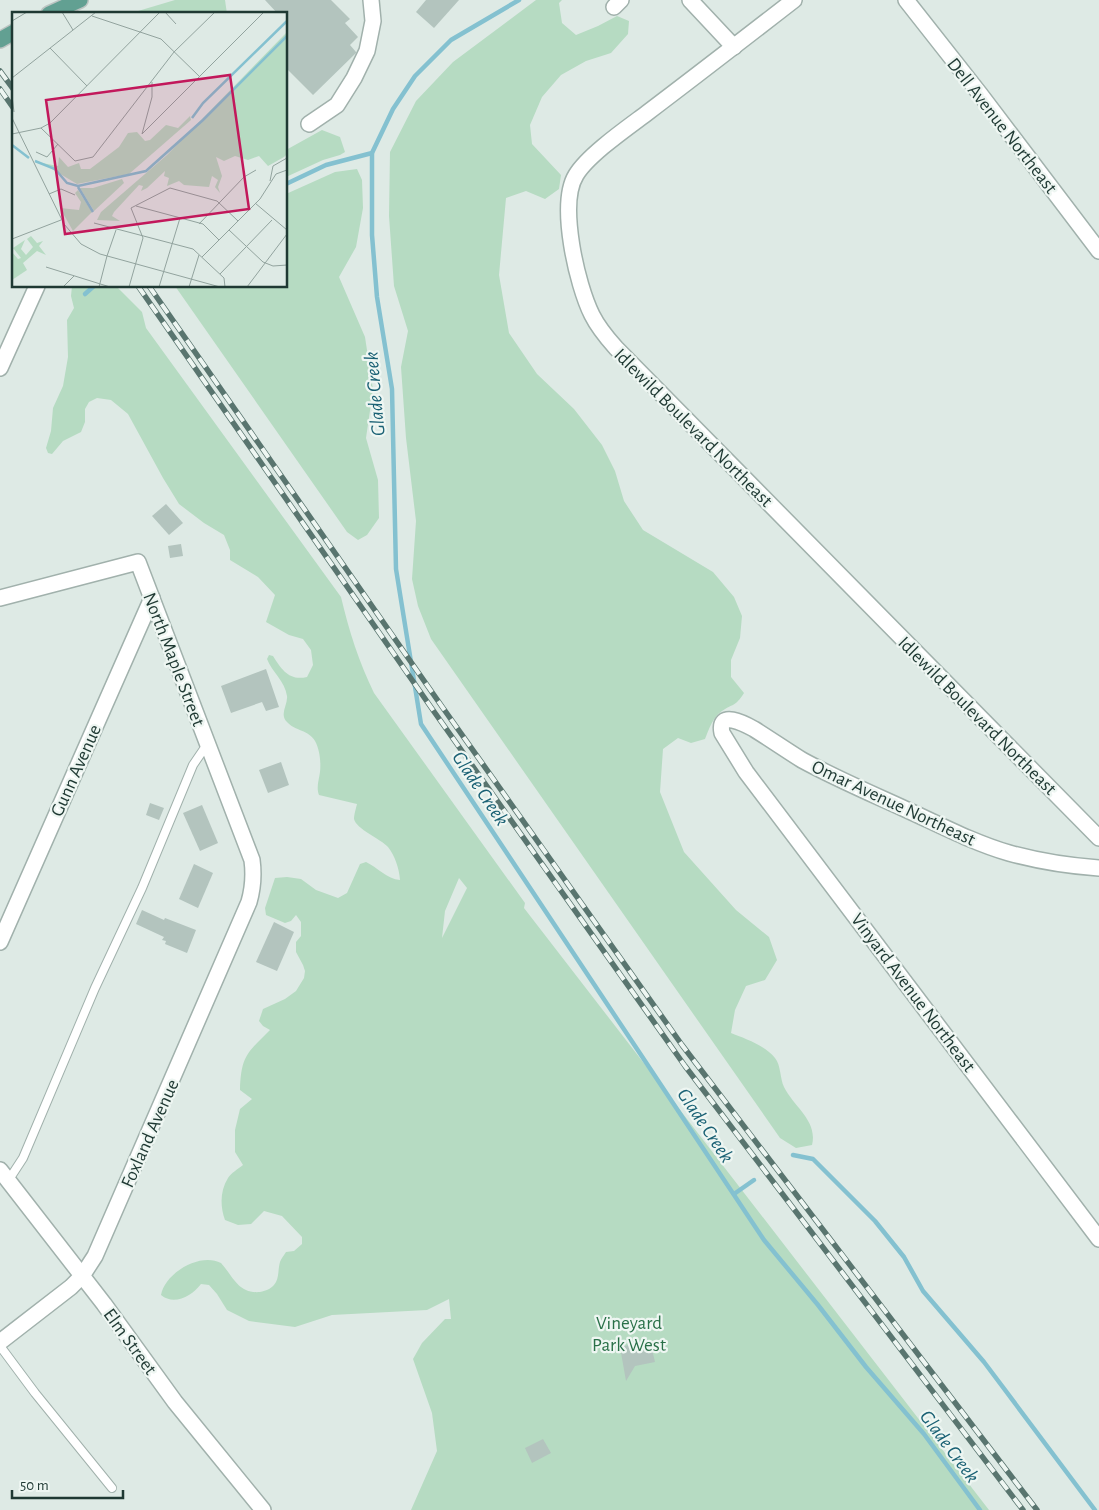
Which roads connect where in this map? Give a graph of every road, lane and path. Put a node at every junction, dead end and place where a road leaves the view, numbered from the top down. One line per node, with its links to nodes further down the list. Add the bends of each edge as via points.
1 (80, 0): 6 (main road)
2 (371, 0): 10 (street, via 373,21 367,51 354,78 337,105)
3 (690, 0): 9 (street)
4 (794, 0): 9 (street, Idlewild Boulevard Northeast)
5 (906, 0): 11 (street, Dell Avenue Northeast)
6 (53, 12)
7 (12, 33): 8 (main road)
8 (0, 40)
9 (734, 47): 18 (street, Idlewild Boulevard Northeast, via 620,134 582,166 574,177 568,212 570,238 581,287 592,314 602,332 648,381)
10 (309, 124)
11 (1099, 251)
12 (36, 288): 13 (street)
13 (0, 368)
14 (0, 598): 15 (street, North Maple Street, via 138,562)
15 (152, 598): 16 (street, North Maple Street); 21 (street, Gunn Avenue)
16 (208, 743): 20 (street, North Maple Street, via 252,860); 22 (lane, via 193,765 23,1158)
17 (729, 744): 19 (street, Omar Avenue Northeast, via 721,728 722,724 734,719 848,783 979,842 1028,857); 23 (street, Vinyard Avenue Northeast, via 746,772)
18 (1099, 838)
19 (1099, 868)
20 (252, 891): 24 (street, Foxland Avenue, via 95,1256)
21 (0, 940)
22 (4, 1176): 24 (street, Elm Street)
23 (1099, 1239)
24 (82, 1276): 25 (street, Foxland Avenue); 28 (street, Elm Street, via 174,1402)
25 (0, 1342)
26 (0, 1346): 27 (lane)
27 (112, 1488)
28 (264, 1510)

